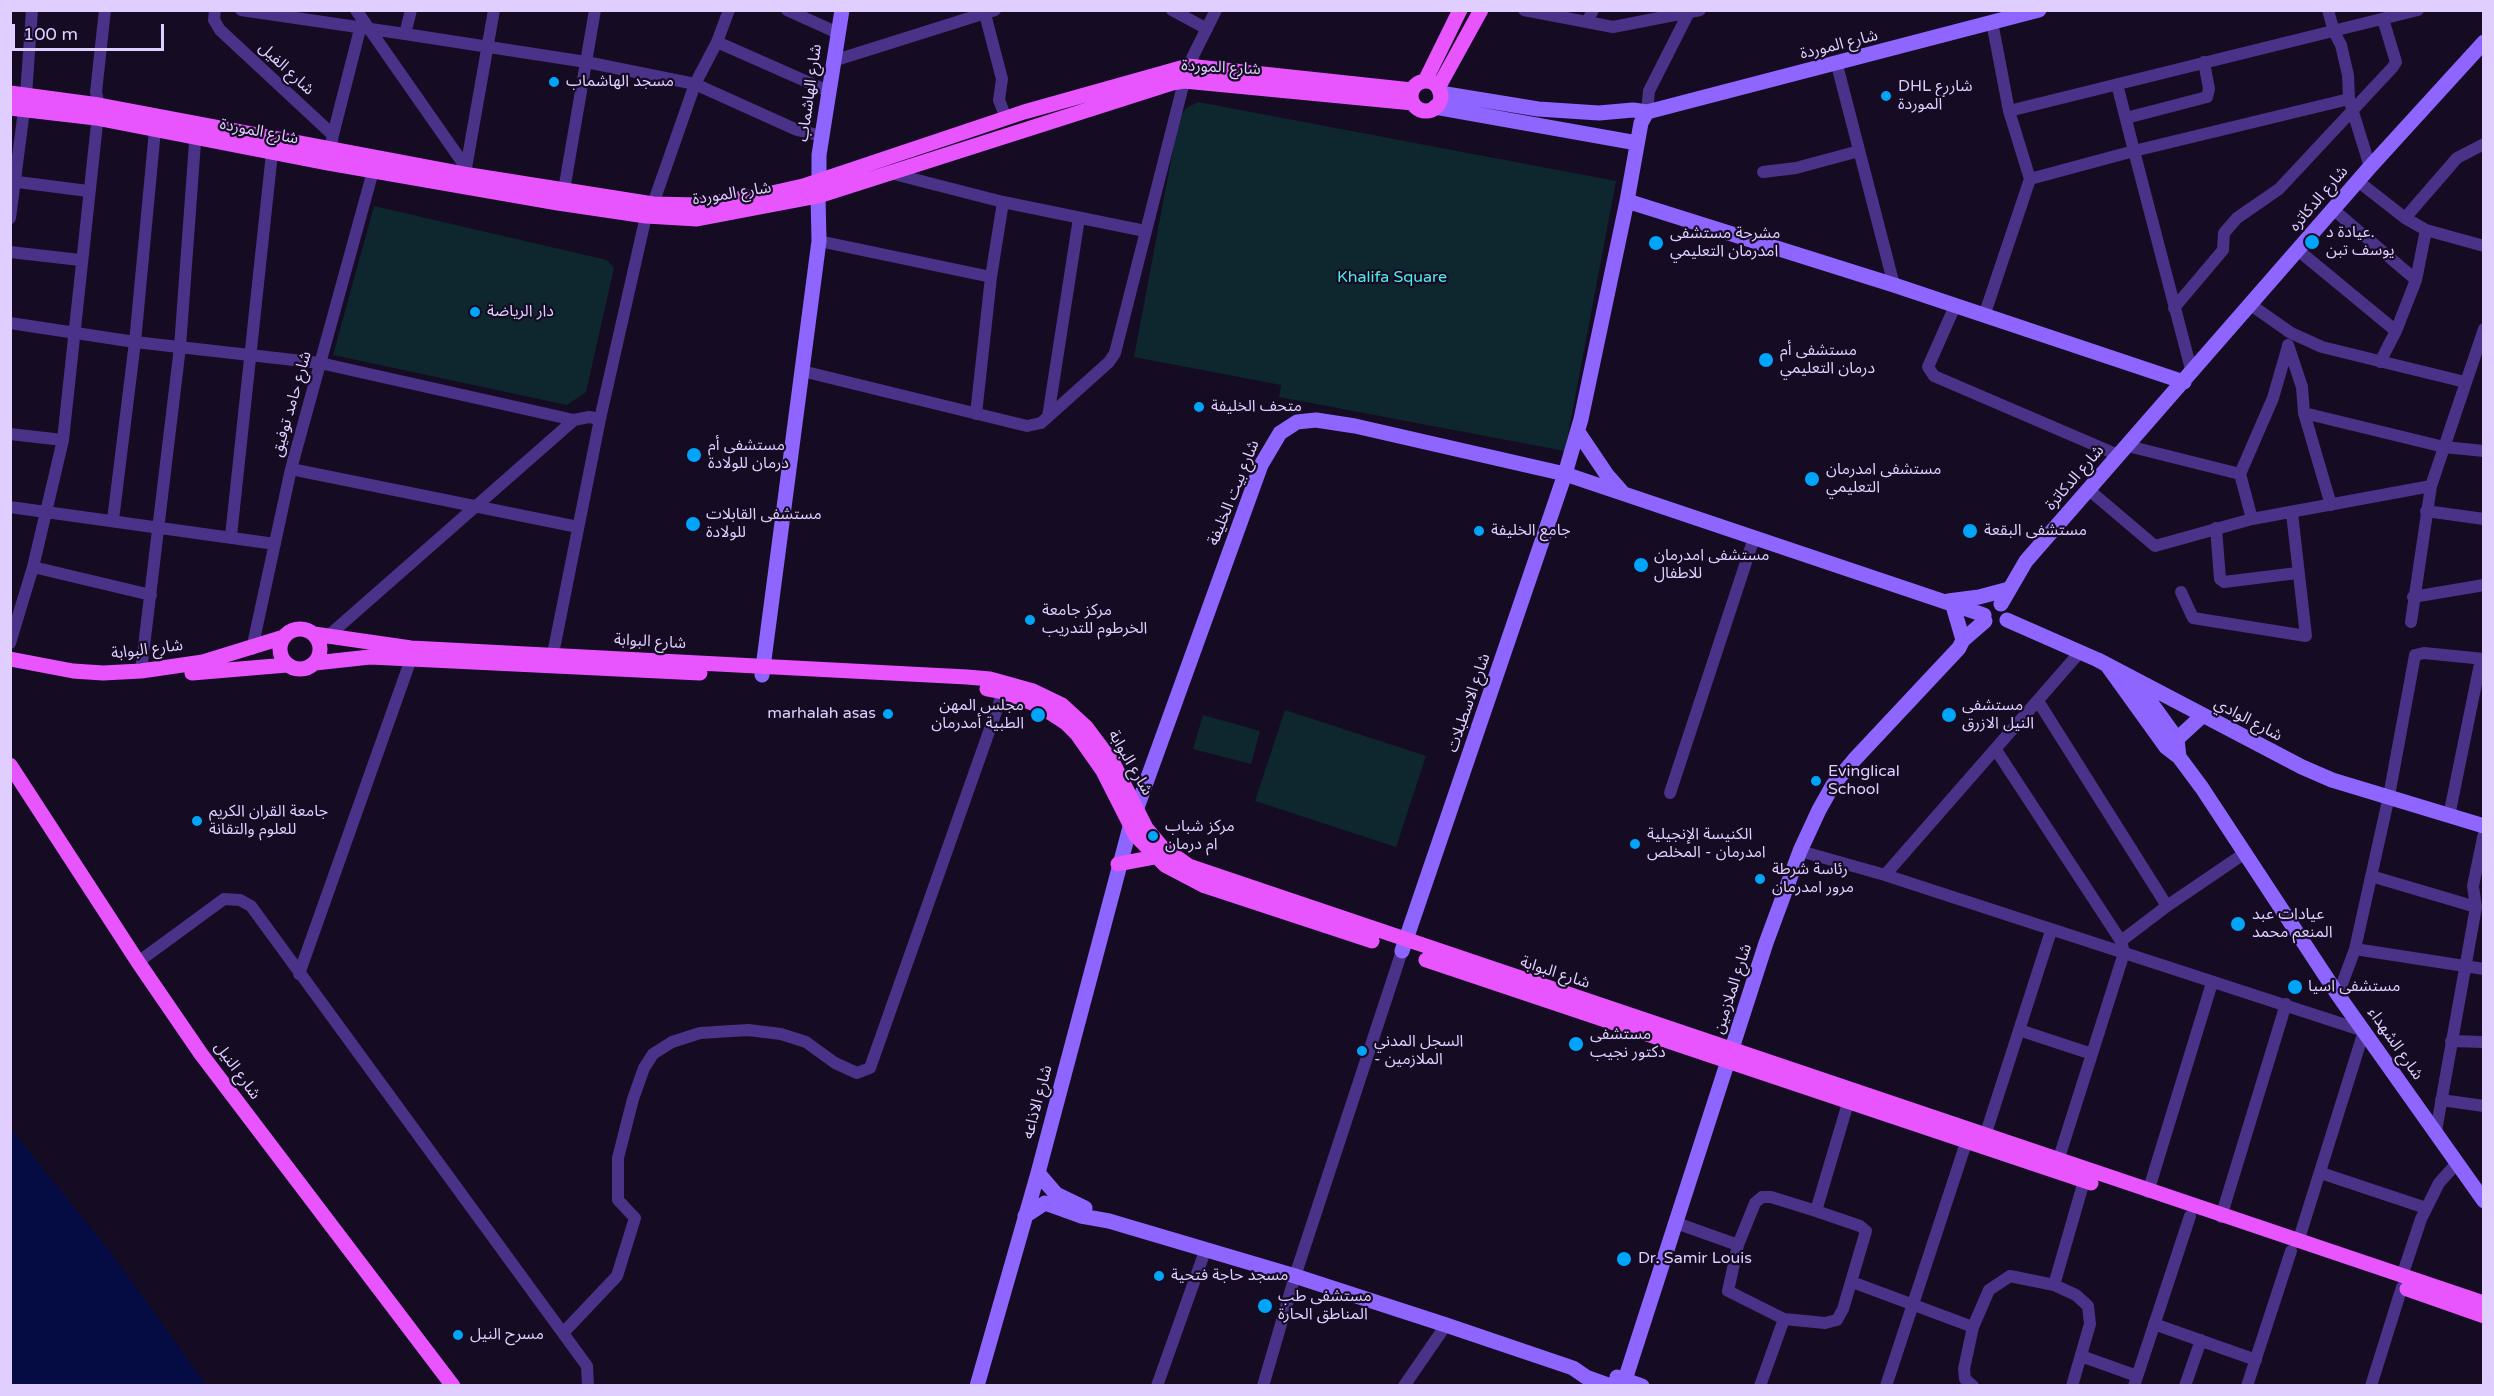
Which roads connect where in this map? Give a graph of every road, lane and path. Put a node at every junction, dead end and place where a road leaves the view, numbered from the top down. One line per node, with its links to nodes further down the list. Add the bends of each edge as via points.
1 (32, 10): 46 (street)
2 (105, 10): 48 (street)
3 (215, 10): 58 (street, شارع الفيل, via 214,20 220,30)
4 (241, 10): 28 (street)
5 (356, 10): 28 (street)
6 (411, 10): 31 (street)
7 (494, 10): 34 (street)
8 (595, 10): 36 (street)
9 (729, 10): 32 (street)
10 (787, 10): 30 (street)
11 (842, 10): 30 (street, شارع الهاشماب)
12 (1172, 10): 27 (street)
13 (1216, 10): 27 (street)
14 (1461, 10): 23 (main road); 45 (main road)
15 (1524, 10): 25 (street)
16 (1593, 10): 25 (street)
17 (2039, 10): 22 (street, شارع الموردة)
18 (2328, 10): 29 (street)
19 (2418, 10): 24 (street)
20 (987, 12): 35 (street); 52 (street, via 1002,79 999,100)
21 (1693, 12): 25 (street, via 1613,27); 51 (street, via 1649,91)
22 (2018, 13): 26 (street, شارع الموردة)
23 (1479, 15): 45 (main road)
24 (2383, 19): 29 (street); 47 (street, via 2396,62)
25 (1587, 22)
26 (1992, 22): 38 (street, شارع الموردة); 49 (street)
27 (1207, 29): 39 (street)
28 (365, 30): 31 (street); 58 (street); 68 (street)
29 (2334, 32): 37 (street); 47 (street, via 2342,45)
30 (838, 33): 35 (street, شارع الهاشماب)
31 (405, 34): 34 (street)
32 (717, 42): 41 (street); 43 (street)
33 (2483, 45): 65 (street, شارع الدكاتره)
34 (489, 46): 36 (street); 68 (street)
35 (833, 61): 43 (street, شارع الهاشماب)
36 (586, 62): 41 (street); 74 (street)
37 (2204, 62): 42 (street); 53 (street, via 2207,97)
38 (1837, 65): 51 (street, شارع الموردة); 61 (street)
39 (1188, 66): 40 (street); 45 (main road, شارع الموردة); 50 (main road, شارع الموردة)
40 (1184, 81): 45 (main road, شارع الموردة); 54 (main road, شارع الموردة); 83 (street)
41 (695, 84): 57 (street, via 797,130); 77 (street)
42 (2117, 84): 49 (street); 53 (street)
43 (828, 91): 57 (street, شارع الهاشماب)
44 (10, 93): 46 (main road, شارع الموردة)
45 (1427, 94): 51 (street, شارع الموردة, via 1538,109); 59 (street)
46 (20, 104): 48 (main road, شارع الموردة); 70 (street)
47 (2350, 104): 62 (street); 65 (street); 94 (street, via 2279,189 2237,218 2224,232 2223,250)
48 (97, 111): 55 (main road, شارع الموردة); 56 (main road, شارع الموردة); 73 (street)
49 (2009, 111): 69 (street)
50 (1024, 112): 52 (main road, شارع الموردة); 54 (main road)
51 (1647, 112): 59 (street, شارع الاسطبلات)
52 (1006, 118): 72 (main road, شارع الموردة)
53 (2126, 118): 62 (street)
54 (1032, 127): 67 (main road, شارع الموردة)
55 (155, 130): 56 (main road, شارع الموردة); 101 (street)
56 (196, 131): 58 (main road, شارع الموردة); 63 (main road, شارع الموردة); 102 (street)
57 (822, 136): 72 (street, شارع الهاشماب)
58 (331, 143): 64 (main road, شارع الموردة)
59 (1637, 143): 75 (street, شارع الاسطبلات)
60 (2484, 144): 81 (street, via 2457,158)
61 (1859, 151): 66 (street, via 1796,168); 91 (street)
62 (2134, 151): 69 (street); 94 (street)
63 (272, 153): 64 (main road, شارع الموردة); 103 (street)
64 (374, 165): 68 (main road, شارع الموردة); 105 (street, شارع حامد توفيق)
65 (2370, 167): 71 (street, شارع الدكاتره)
66 (1763, 172)
67 (890, 173): 72 (main road, شارع الموردة); 76 (street)
68 (467, 176): 74 (main road, شارع الموردة); 77 (main road, شارع الموردة)
69 (2030, 179): 95 (street)
70 (12, 182): 73 (street); 79 (street)
71 (2360, 182): 78 (street, شارع الدكاتره); 81 (street)
72 (818, 188): 77 (main road, شارع الموردة, via 698,219); 84 (street, شارع الهاشماب)
73 (88, 190): 88 (street)
74 (564, 190): 77 (main road, شارع الموردة)
75 (1627, 201): 91 (street); 114 (street, شارع الاسطبلات)
76 (1003, 202): 80 (street); 89 (street)
77 (649, 210): 112 (street)
78 (2334, 210): 86 (street, شارع الدكاتره); 90 (street)
79 (10, 218)
80 (1079, 218): 83 (street); 111 (street)
81 (2405, 218): 82 (street)
82 (2426, 230): 85 (street); 90 (street)
83 (1145, 231): 111 (street, via 1115,353)
84 (819, 241): 89 (street); 106 (street, شارع الهاشماب)
85 (2484, 246)
86 (2298, 251): 92 (street, شارع الدكاتره); 98 (street)
87 (10, 252): 88 (street)
88 (80, 260): 99 (street)
89 (991, 277): 110 (street)
90 (2416, 280): 98 (street)
91 (1894, 285): 93 (street)
92 (2251, 305): 100 (street); 107 (street, شارع الدكاتره)
93 (1955, 306): 95 (street); 118 (street, via 1928,367 1934,376)
94 (2175, 308): 107 (street)
95 (1984, 316): 107 (street)
96 (10, 322): 99 (street)
97 (2484, 329): 108 (street)
98 (2396, 331): 104 (street)
99 (74, 332): 101 (street); 116 (street)
100 (2289, 339): 104 (street); 109 (street, via 2302,387); 122 (street, via 2272,398)
101 (135, 342): 102 (street); 134 (street)
102 (180, 347): 103 (street); 135 (street)
103 (250, 356): 105 (street); 138 (street)
104 (2380, 362): 108 (street)
105 (320, 363): 113 (street); 120 (street, شارع حامد توفيق)
106 (801, 370): 110 (street); 167 (street, شارع الهاشماب)
107 (2188, 378): 118 (street, شارع الدكاترة)
108 (2465, 382): 117 (street)
109 (2304, 413): 117 (street); 126 (street)
110 (976, 414): 111 (street, via 1027,426)
111 (1048, 417)
112 (600, 419): 113 (street); 136 (street)
113 (574, 420): 128 (street)
114 (1578, 432): 121 (street, شارع الاسطبلات); 125 (street, via 1607,476)
115 (10, 434): 116 (street)
116 (63, 440): 129 (street)
117 (2444, 447): 119 (street); 123 (street)
118 (2123, 451): 122 (street); 124 (street, شارع الدكاترة)
119 (2484, 451)
120 (291, 469): 128 (street); 140 (street, شارع حامد توفيق)
121 (1565, 474): 125 (street, شارع بيت الخليفة); 179 (street, شارع بيت الخليفة, via 1355,426 1316,420 1288,425 1261,465); 193 (street, شارع الاسطبلات)
122 (2240, 474): 132 (street)
123 (2431, 486): 126 (street); 130 (street)
124 (2089, 490): 137 (street, via 2155,546); 144 (street, شارع الدكاترة, via 2026,561)
125 (1625, 494): 139 (street, شارع بيت الخليفة)
126 (2331, 505): 131 (street)
127 (10, 507): 129 (street)
128 (475, 507): 136 (street); 153 (street)
129 (47, 510): 134 (street); 141 (street)
130 (2426, 511): 133 (street); 147 (street)
131 (2292, 513): 132 (street); 142 (street)
132 (2252, 519): 137 (street)
133 (2484, 519)
134 (113, 520): 135 (street)
135 (159, 526): 138 (street); 146 (street)
136 (578, 527): 162 (street)
137 (2216, 528): 142 (street, via 2220,579 2224,582)
138 (231, 536): 140 (street)
139 (1754, 538): 148 (street, شارع بيت الخليفة); 177 (street)
140 (275, 544): 157 (street, شارع حامد توفيق)
141 (33, 567): 146 (street); 155 (street)
142 (2298, 573): 145 (street, via 2306,636 2193,618)
143 (2484, 585): 147 (street)
144 (2009, 589): 148 (street); 149 (street, شارع الدكاترة)
145 (2181, 592)
146 (151, 595): 168 (street)
147 (2414, 597): 152 (street)
148 (1946, 604): 151 (street, شارع بيت الخليفة); 156 (street)
149 (2001, 604): 150 (street, via 2006,608); 151 (street, via 1990,605)
150 (2007, 620): 151 (street, via 2003,625); 158 (street, شارع الوادي)
151 (1987, 621): 156 (street, شارع الملازمين, via 1970,645)
152 (2411, 622)
153 (321, 635): 154 (main road, via 302,628); 162 (main road, شارع البوابة); 163 (main road)
154 (284, 637): 157 (main road, شارع البوابة); 164 (main road, via 280,654)
155 (10, 644)
156 (1961, 644): 184 (street, شارع الملازمين, via 1833,785)
157 (252, 649): 168 (main road, شارع البوابة, via 203,662)
158 (2080, 652): 165 (street, شارع الوادي); 171 (street)
159 (10, 659): 168 (main road, شارع البوابة, via 103,674)
160 (411, 659): 162 (main road, شارع البوابة); 163 (main road, شارع البوابة, via 343,658); 199 (street)
161 (2482, 659): 178 (street, via 2415,655); 180 (street)
162 (551, 661): 167 (main road, شارع البوابة)
163 (315, 663): 164 (main road, via 304,669)
164 (287, 665): 166 (main road, شارع البوابة, via 102,683)
165 (2107, 665): 169 (street, شارع الوادي); 175 (street, شارع الشهداء, via 2166,747)
166 (10, 668)
167 (763, 670): 170 (main road, شارع البوابة); 179 (main road, شارع البوابة, via 990,679 1033,691 1062,705 1086,727 1113,764)
168 (141, 671)
169 (2134, 680): 172 (street, شارع الوادي); 173 (street, شارع الشهداء)
170 (1004, 692): 181 (main road, شارع البوابة, via 1040,706 1077,734 1103,771); 243 (street, via 870,1068 857,1073 806,1042 748,1030 700,1033 672,1042 653,1054 633,1099 618,1158 618,1200 635,1218 617,1276)
171 (2038, 701): 174 (street); 190 (street)
172 (2202, 716): 173 (street); 178 (street, شارع الوادي, via 2332,780)
173 (2177, 739): 175 (street, شارع الشهداء)
174 (1996, 750): 188 (street); 194 (street)
175 (2179, 757): 185 (street, شارع الشهداء)
176 (10, 765): 196 (main road, شارع النيل)
177 (1670, 793)
178 (2389, 796): 180 (street, شارع الوادي); 189 (street)
179 (1136, 810): 181 (street, شارع بيت الخليفة); 193 (main road, شارع البوابة, via 1161,846 1189,866)
180 (2448, 816): 182 (street, شارع الوادي)
181 (1130, 826): 186 (main road, شارع البوابة); 187 (street, شارع الاذاعه)
182 (2484, 826)
183 (2484, 833): 191 (street, via 2473,886)
184 (1800, 851): 188 (street); 208 (street, شارع الملازمين)
185 (2245, 853): 190 (street); 201 (street, شارع الشهداء)
186 (1155, 857): 187 (main road); 193 (main road, شارع البوابة, via 1205,886)
187 (1118, 864): 217 (street, شارع الاذاعه)
188 (1885, 875): 192 (street)
189 (2371, 876): 191 (street); 195 (street)
190 (2167, 906): 194 (street)
191 (2476, 907): 197 (street)
192 (2051, 931): 194 (street); 203 (street)
193 (1403, 946): 208 (main road, شارع البوابة); 232 (street)
194 (2123, 947): 200 (street); 207 (street)
195 (2355, 949): 197 (street); 201 (street)
196 (138, 962): 199 (street, via 224,899 240,900 251,906); 251 (main road, شارع النيل, via 301,1188)
197 (2465, 966): 198 (street); 205 (street)
198 (2484, 969)
199 (299, 974): 243 (street)
200 (2212, 983): 202 (street); 220 (street)
201 (2338, 995): 204 (street, شارع الشهداء)
202 (2286, 1004): 204 (street); 226 (street)
203 (2019, 1030): 207 (street); 213 (street)
204 (2364, 1030): 212 (street, شارع الشهداء); 218 (street)
205 (2451, 1041): 206 (street); 209 (street)
206 (2484, 1042)
207 (2092, 1054): 215 (street)
208 (1731, 1056): 210 (main road); 213 (main road); 228 (street, شارع الملازمين)
209 (2441, 1100): 211 (street); 212 (street)
210 (1848, 1103): 214 (main road); 223 (street)
211 (2484, 1106)
212 (2436, 1131): 216 (street, شارع الشهداء)
213 (1986, 1136): 215 (main road)
214 (1966, 1143): 219 (main road); 237 (street)
215 (2058, 1161): 220 (main road)
216 (2457, 1163): 221 (street, شارع الشهداء); 222 (street, via 2439,1183)
217 (1038, 1173): 224 (street, شارع الاذاعه); 227 (street, via 1056,1194)
218 (2321, 1173): 222 (street); 230 (street)
219 (2084, 1181): 225 (main road); 235 (street)
220 (2148, 1192): 226 (main road)
221 (2484, 1201)
222 (2426, 1208): 233 (street)
223 (1816, 1211): 229 (street, via 1762,1197 1755,1203); 234 (street, via 1866,1231)
224 (1025, 1216): 227 (street, via 1045,1203); 253 (street, شارع الاذاعه)
225 (2190, 1216): 230 (main road); 240 (street)
226 (2222, 1217): 230 (main road)
227 (1108, 1221): 231 (street)
228 (1676, 1223): 229 (street); 246 (street, شارع الملازمين)
229 (1738, 1245): 239 (street, via 1728,1291)
230 (2294, 1247): 233 (main road); 247 (street)
231 (1205, 1251): 232 (street); 254 (street)
232 (1295, 1276): 241 (street); 255 (street)
233 (2402, 1281): 236 (main road); 238 (main road); 265 (street)
234 (1852, 1282): 237 (street); 239 (street, via 1837,1320 1825,1323)
235 (2054, 1285): 242 (street, via 2010,1276 1998,1282 1989,1290); 245 (street, via 2076,1295 2088,1306 2090,1324)
236 (2484, 1304)
237 (1913, 1306): 242 (street); 260 (street)
238 (2484, 1316)
239 (1784, 1319): 259 (street)
240 (2154, 1324): 244 (street); 249 (street)
241 (1446, 1325): 248 (street); 256 (street)
242 (1973, 1328): 261 (street, via 1965,1379)
243 (563, 1333): 252 (street, via 587,1366)
244 (2201, 1340): 247 (street); 263 (street)
245 (2081, 1356): 249 (street); 262 (street)
246 (1632, 1359): 250 (street, شارع الملازمين); 258 (street)
247 (2256, 1360): 264 (street)
248 (1573, 1368): 250 (street, via 1590,1369); 257 (street)
249 (2135, 1381)
250 (1624, 1382): 258 (street)
251 (453, 1386)
252 (588, 1386)
253 (977, 1386)
254 (1156, 1386)
255 (1263, 1386)
256 (1404, 1386)
257 (1611, 1386)
258 (1643, 1386)
259 (1760, 1386)
260 (1886, 1386)
261 (1973, 1386)
262 (2072, 1386)
263 (2185, 1386)
264 (2247, 1386)
265 (2371, 1386)

